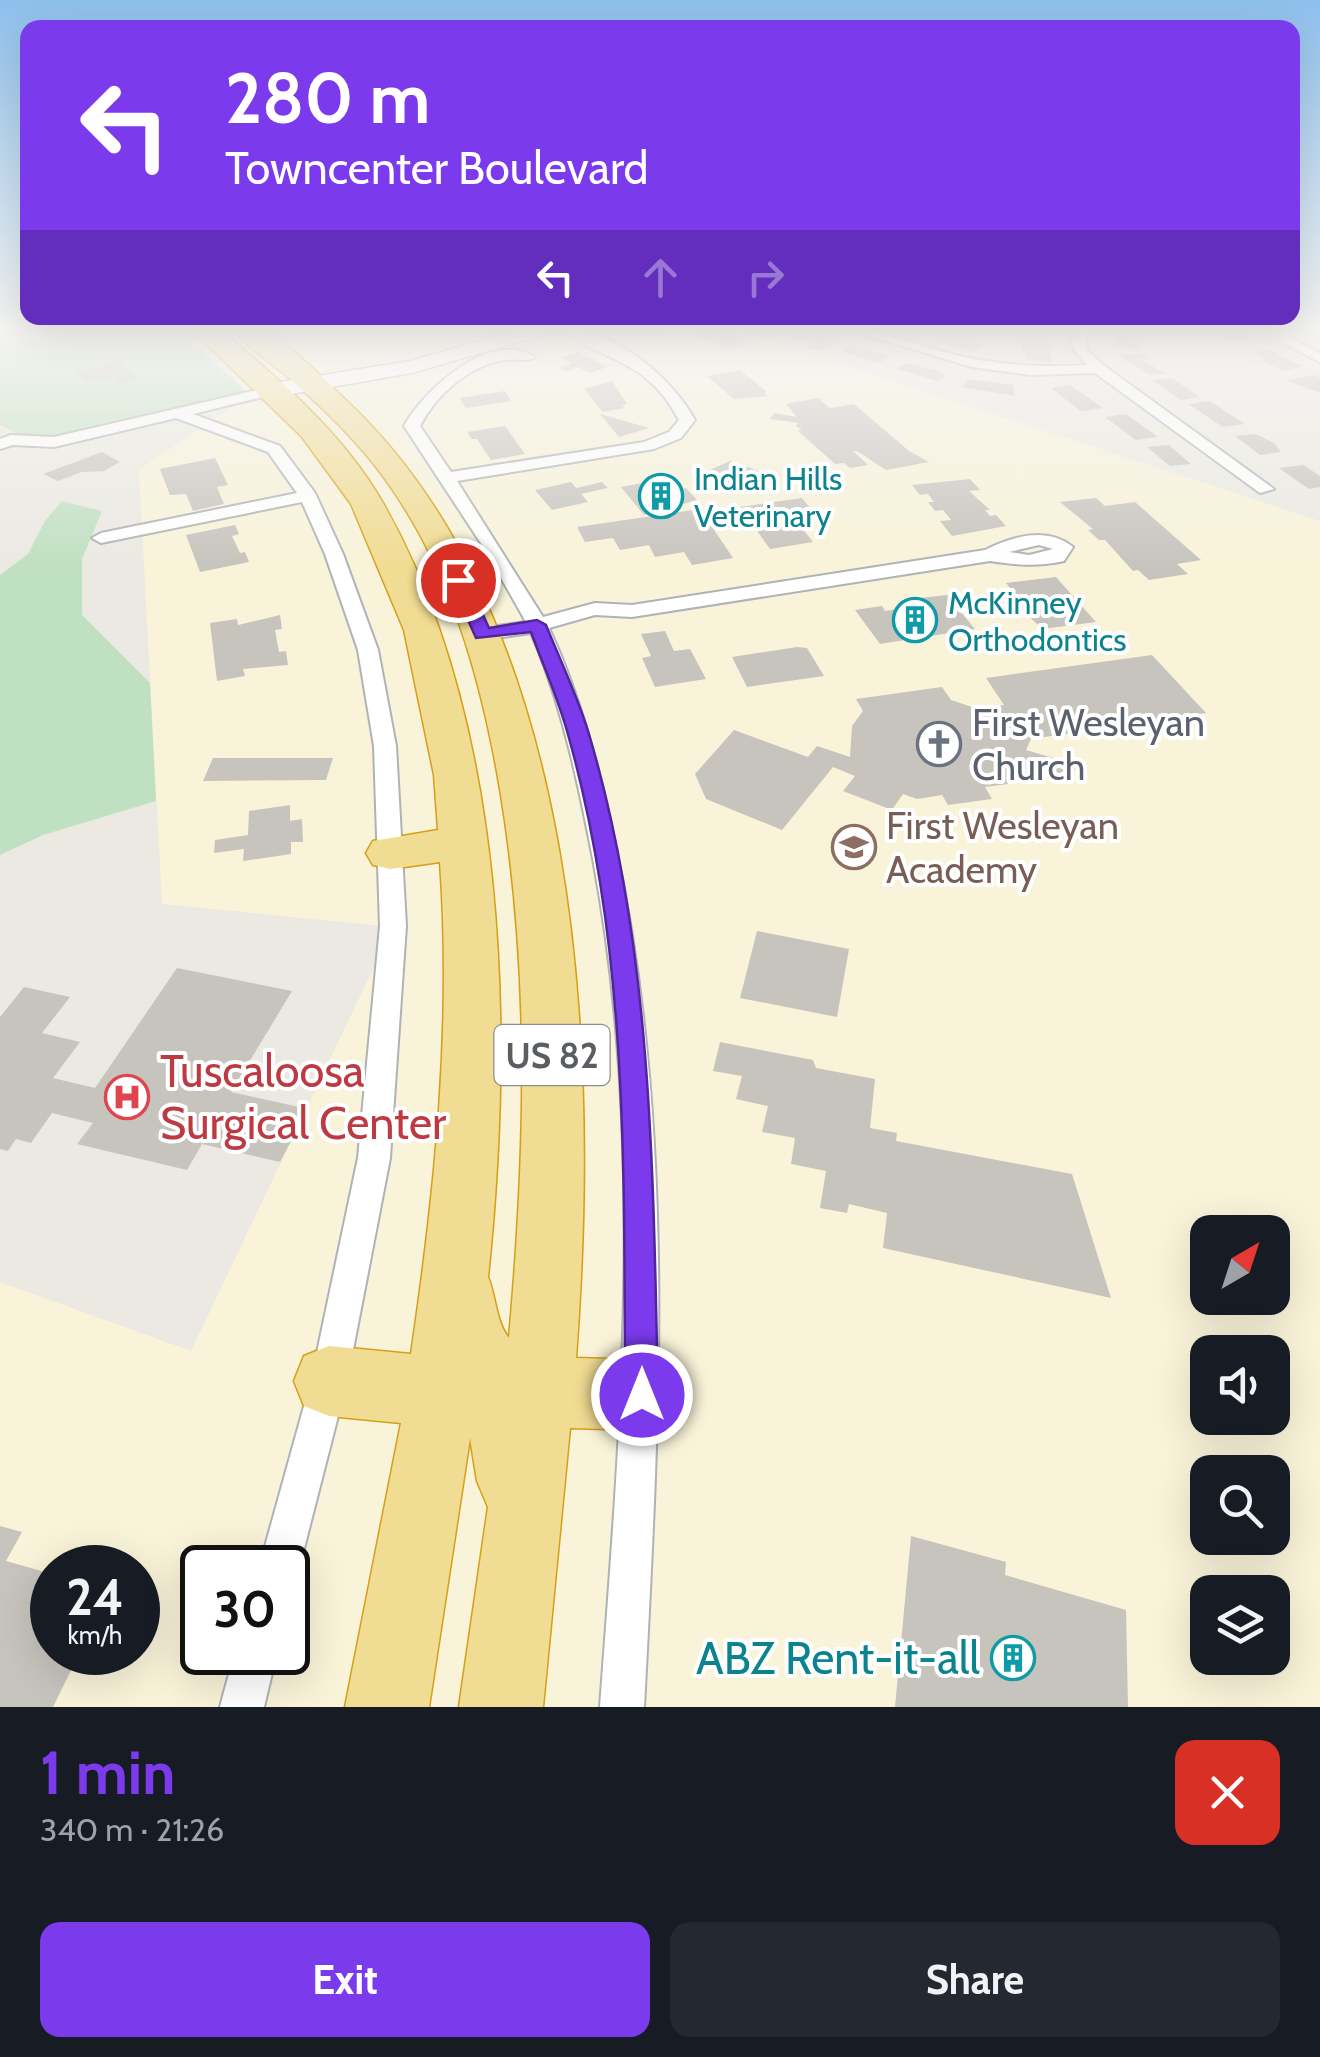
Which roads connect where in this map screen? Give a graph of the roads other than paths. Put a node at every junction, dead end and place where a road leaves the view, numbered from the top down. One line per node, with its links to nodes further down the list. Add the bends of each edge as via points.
1 (192, 408): 7 (street)
2 (304, 408): 14 (highway, US 82, via 381,528)
3 (323, 408): 16 (highway, US 82, via 405,484 448,556)
4 (421, 408): 9 (street, via 412,426)
5 (680, 408): 9 (street, via 687,420 675,435 648,446 504,468)
6 (1153, 408): 10 (street)
7 (177, 412): 8 (street, via 54,442); 11 (street, via 274,449)
8 (4, 439)
9 (453, 489): 15 (street)
10 (1266, 489)
11 (307, 496): 12 (street); 18 (street, via 368,650 385,746)
12 (101, 538)
13 (990, 556): 15 (street, via 632,610 616,621 572,628)
14 (414, 603): 16 (highway, via 454,629); 17 (highway, US 82, via 445,716)
15 (537, 625): 16 (street); 23 (street, via 577,730 622,950 638,1102)
16 (482, 634): 21 (highway, US 82, via 524,787 549,980 552,1156)
17 (464, 844): 18 (highway); 19 (highway, US 82, via 471,1034)
18 (390, 852): 20 (street, via 393,926 374,1158)
19 (458, 1235): 21 (highway, via 464,1318 475,1352 512,1385); 22 (highway, US 82)
20 (329, 1381): 22 (highway); 24 (street)
21 (537, 1389): 23 (highway); 25 (highway, US 82)
22 (442, 1392): 25 (highway, via 483,1401 506,1427); 28 (highway, US 82)
23 (642, 1395): 30 (street)
24 (285, 1545)
25 (519, 1564): 29 (highway, US 82)
26 (250, 1675): 27 (street)
27 (242, 1707)
28 (387, 1707)
29 (502, 1707)
30 (622, 1707)

